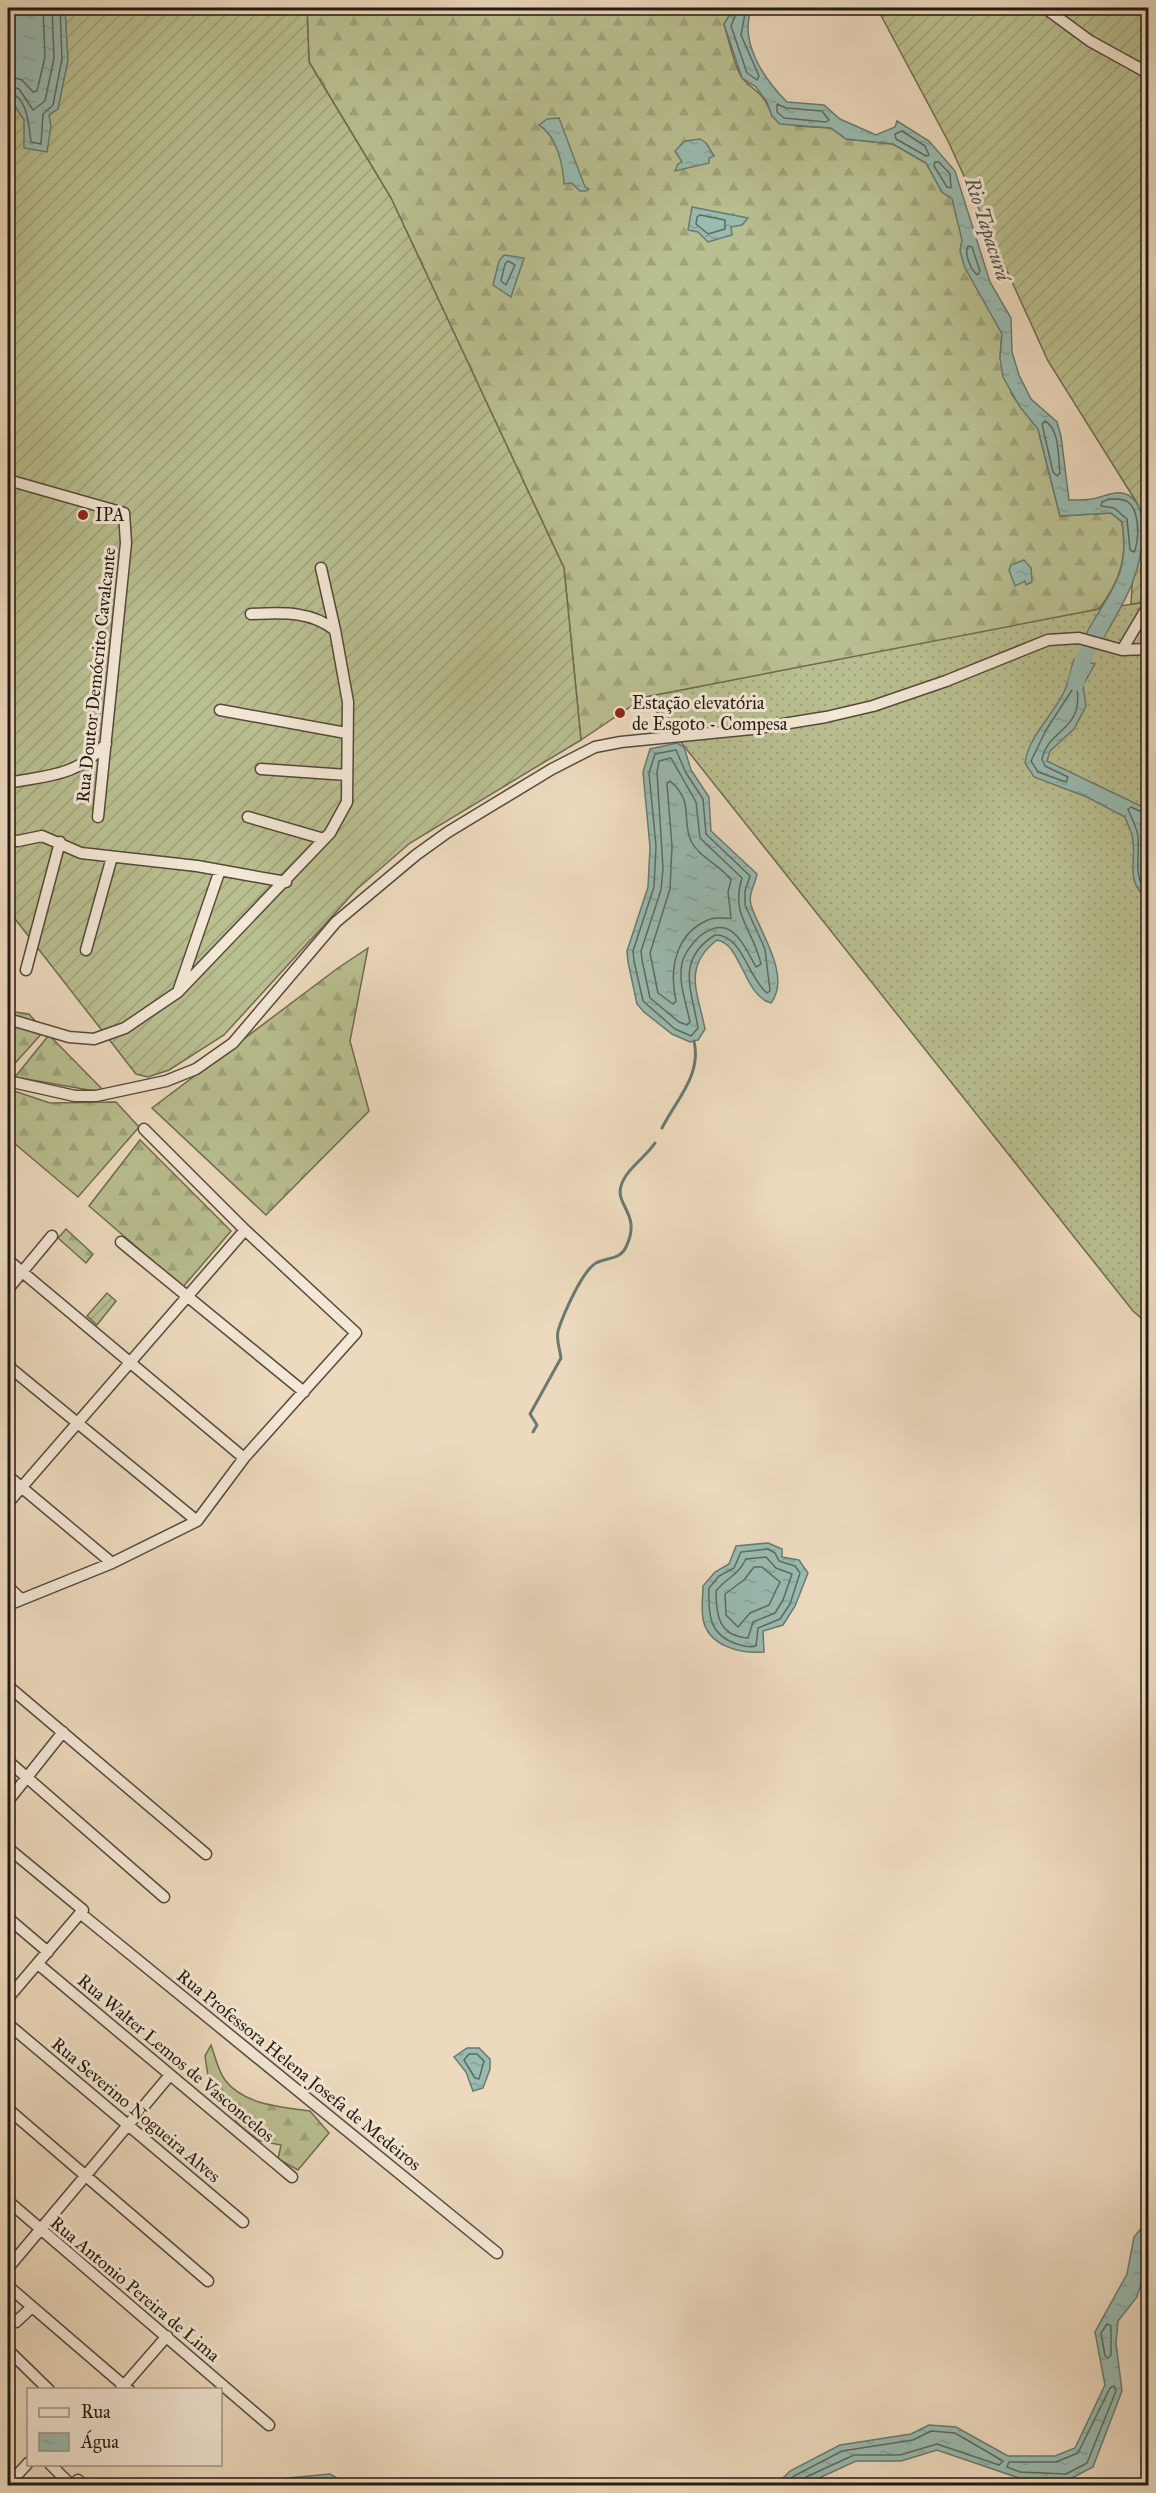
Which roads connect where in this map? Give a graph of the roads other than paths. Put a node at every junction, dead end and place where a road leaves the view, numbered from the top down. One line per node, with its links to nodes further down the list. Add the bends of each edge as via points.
1 (1045, 8): 2 (street, via 1090,41)
2 (1149, 73)
3 (8, 480): 12 (street, Rua Doutor Demócrito Cavalcante, via 124,513 126,543)
4 (321, 568): 7 (street)
5 (1149, 606): 9 (street)
6 (251, 614): 7 (street, via 304,615 322,620)
7 (334, 630): 11 (street, via 348,702)
8 (1149, 649): 9 (street)
9 (1122, 650): 28 (street, via 1086,639 1048,640 873,706 742,730 621,742 580,753 448,832 370,892 315,945 233,1043 196,1069 166,1081 96,1096 75,1096)
10 (220, 710): 11 (street)
11 (346, 733): 14 (street)
12 (106, 744): 15 (street, via 75,769); 16 (street, Rua Doutor Demócrito Cavalcante)
13 (261, 769): 14 (street)
14 (347, 775): 18 (street, via 347,802)
15 (8, 783)
16 (98, 817)
17 (248, 817): 18 (street)
18 (324, 839): 23 (street)
19 (8, 840): 20 (street, via 42,836)
20 (60, 842): 21 (street, via 81,853); 25 (street)
21 (112, 857): 22 (street); 24 (street)
22 (220, 870): 23 (street); 26 (street)
23 (286, 882): 26 (street)
24 (86, 950)
25 (26, 970)
26 (178, 992): 27 (street, via 124,1028 94,1039 69,1037)
27 (8, 1019)
28 (8, 1081)
29 (144, 1129): 30 (street)
30 (245, 1230): 36 (street); 39 (street, via 356,1333)
31 (52, 1236): 34 (street)
32 (121, 1242): 36 (street)
33 (8, 1260): 34 (street)
34 (22, 1272): 35 (street); 37 (street)
35 (8, 1289)
36 (186, 1297): 37 (street); 39 (street)
37 (129, 1364): 40 (street); 41 (street)
38 (8, 1366): 40 (street)
39 (304, 1392): 41 (street)
40 (76, 1424): 43 (street); 45 (street)
41 (244, 1458): 45 (street)
42 (8, 1476): 43 (street)
43 (21, 1487): 44 (street); 46 (street)
44 (8, 1503)
45 (197, 1521): 46 (street)
46 (112, 1563): 48 (street)
47 (8, 1587): 48 (street)
48 (21, 1599): 49 (street)
49 (8, 1605)
50 (8, 1686): 51 (street)
51 (63, 1732): 53 (street); 56 (street)
52 (8, 1761): 53 (street)
53 (27, 1778): 54 (street); 57 (street)
54 (8, 1801)
55 (8, 1848): 58 (street, Rua Professora Helena Josefa de Medeiros)
56 (206, 1854)
57 (164, 1897)
58 (82, 1912): 60 (street); 72 (street, Rua Professora Helena Josefa de Medeiros)
59 (8, 1918): 60 (street)
60 (48, 1952): 61 (street)
61 (38, 1964): 62 (street); 64 (street, Rua Walter Lemos de Vasconcelos)
62 (8, 1996)
63 (8, 2024): 66 (street, Rua Severino Nogueira Alves)
64 (170, 2075): 66 (street); 68 (street, Rua Walter Lemos de Vasconcelos)
65 (8, 2109): 67 (street)
66 (128, 2125): 67 (street); 70 (street, Rua Severino Nogueira Alves)
67 (86, 2175): 71 (street); 74 (street)
68 (292, 2177)
69 (8, 2200): 71 (street, Rua Antonio Pereira de Lima)
70 (243, 2222)
71 (40, 2229): 73 (street); 78 (street, Rua Antonio Pereira de Lima)
72 (496, 2253)
73 (8, 2268)
74 (208, 2281)
75 (8, 2286): 76 (street)
76 (32, 2307): 77 (street); 81 (street)
77 (8, 2324)
78 (167, 2336): 81 (street); 82 (street, Rua Antonio Pereira de Lima)
79 (8, 2350): 80 (street)
80 (47, 2388)
81 (124, 2388)
82 (269, 2425)
83 (27, 2464): 85 (street)
84 (52, 2466): 86 (street)
85 (8, 2485)
86 (72, 2486): 87 (street, via 78,2480)
87 (84, 2486)

